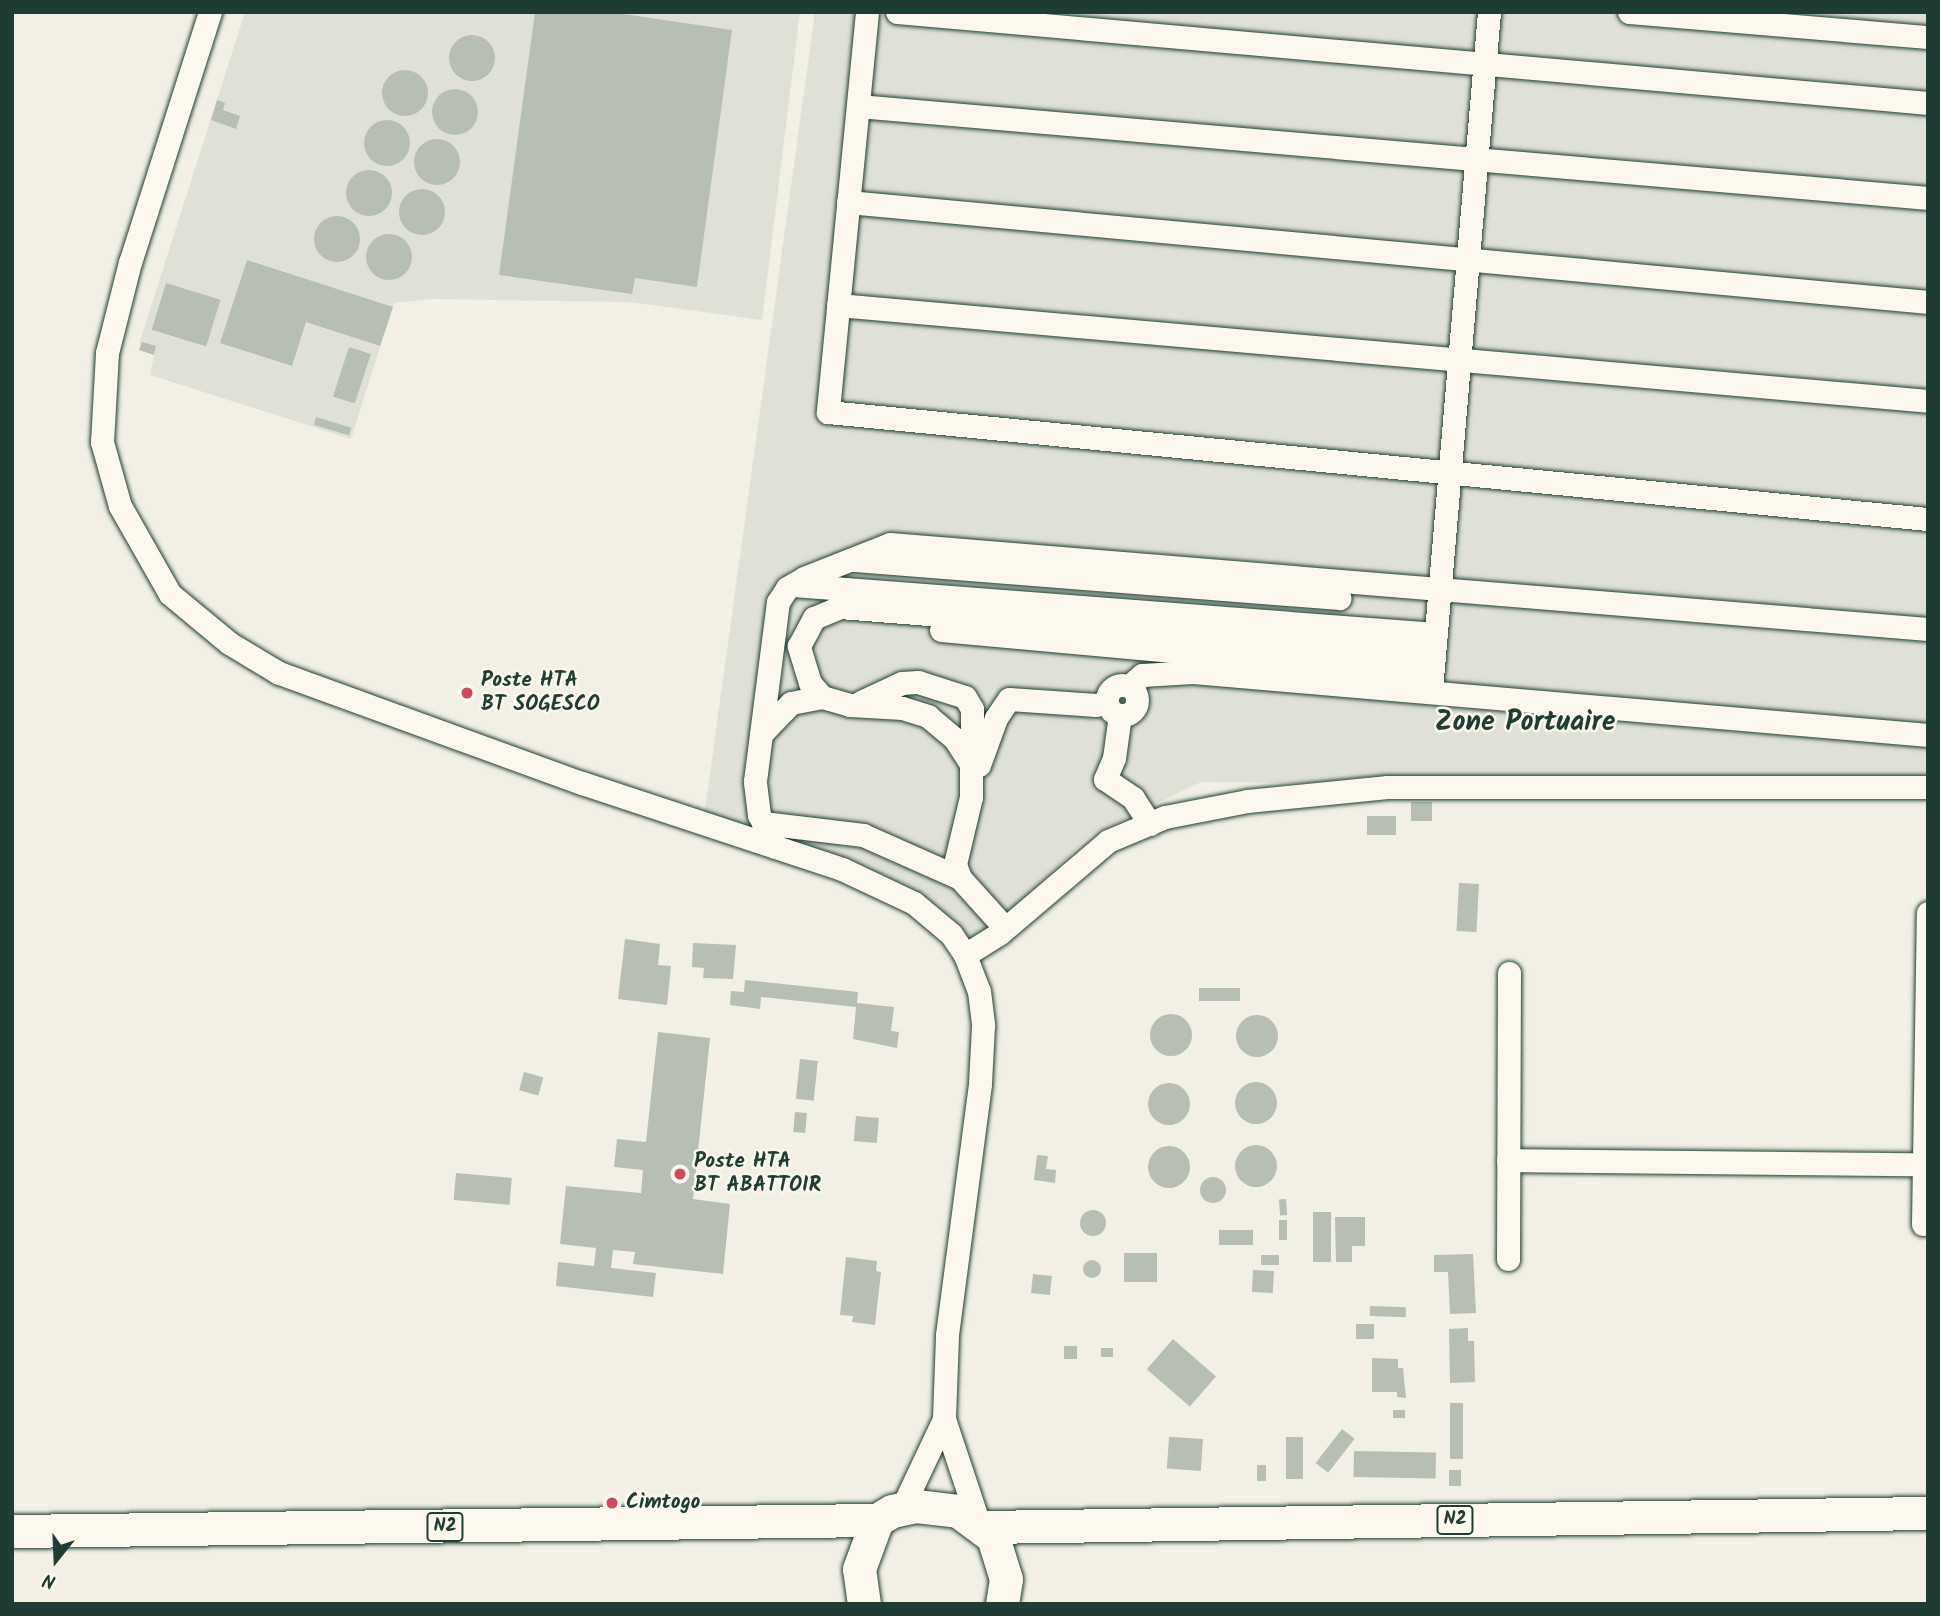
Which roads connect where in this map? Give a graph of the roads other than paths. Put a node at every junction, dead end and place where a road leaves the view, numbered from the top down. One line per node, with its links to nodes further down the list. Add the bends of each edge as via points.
1 (210, 12): 33 (street, via 130,262 103,378 102,442 110,481 170,594 229,643 306,685)
2 (867, 12): 9 (street)
3 (897, 12): 7 (street)
4 (1489, 12): 7 (street)
5 (1629, 12): 6 (street)
6 (1928, 37)
7 (1484, 64): 8 (street); 10 (street)
8 (1928, 103)
9 (858, 106): 10 (street); 12 (street)
10 (1476, 159): 11 (street); 13 (street)
11 (1928, 198)
12 (848, 201): 13 (street); 15 (street)
13 (1468, 259): 14 (street); 16 (street)
14 (1928, 302)
15 (838, 305): 16 (street); 18 (street, via 828,412)
16 (1459, 360): 17 (street); 18 (street)
17 (1928, 401)
18 (1449, 472): 19 (street); 23 (street)
19 (1928, 519)
20 (821, 571): 21 (street); 23 (street); 23 (street, via 850,559)
21 (792, 585): 23 (street); 27 (street, via 778,602)
22 (1928, 629): 23 (street)
23 (1435, 639): 24 (street, via 821,622 799,646 810,683); 26 (street, via 1142,675 1129,686 1137,694 1131,713); 28 (street)
24 (822, 697): 25 (street); 27 (street, via 791,703)
25 (850, 705): 29 (street, via 902,708 940,723 971,764); 29 (street, via 902,683 918,682 965,696 974,725)
26 (1114, 709): 29 (street, via 1009,699 996,718); 32 (street, via 1114,758 1105,779 1133,798)
27 (761, 734): 31 (street, via 755,781)
28 (1928, 735)
29 (971, 783): 34 (street, via 956,864)
30 (1928, 787): 32 (street, via 1387,787 1247,801)
31 (763, 823): 33 (street); 34 (street, via 863,835)
32 (1150, 824): 36 (street, via 1108,841)
33 (776, 848): 37 (street, via 842,869 914,902 951,934)
34 (960, 878): 36 (street)
35 (1928, 913): 40 (street)
36 (1005, 928): 37 (street)
37 (965, 954): 43 (street, via 979,991 983,1026 980,1084 947,1336)
38 (1509, 973): 39 (street)
39 (1508, 1160): 40 (street); 42 (street)
40 (1924, 1164): 41 (street)
41 (1923, 1224)
42 (1508, 1259)
43 (944, 1419): 45 (street); 46 (street)
44 (1928, 1513): 46 (highway, N2)
45 (890, 1514): 46 (highway, N2, via 937,1506); 47 (highway, N2); 48 (highway, via 859,1569)
46 (980, 1524): 49 (highway, via 1003,1557)
47 (12, 1531)
48 (864, 1604)
49 (1002, 1604)

